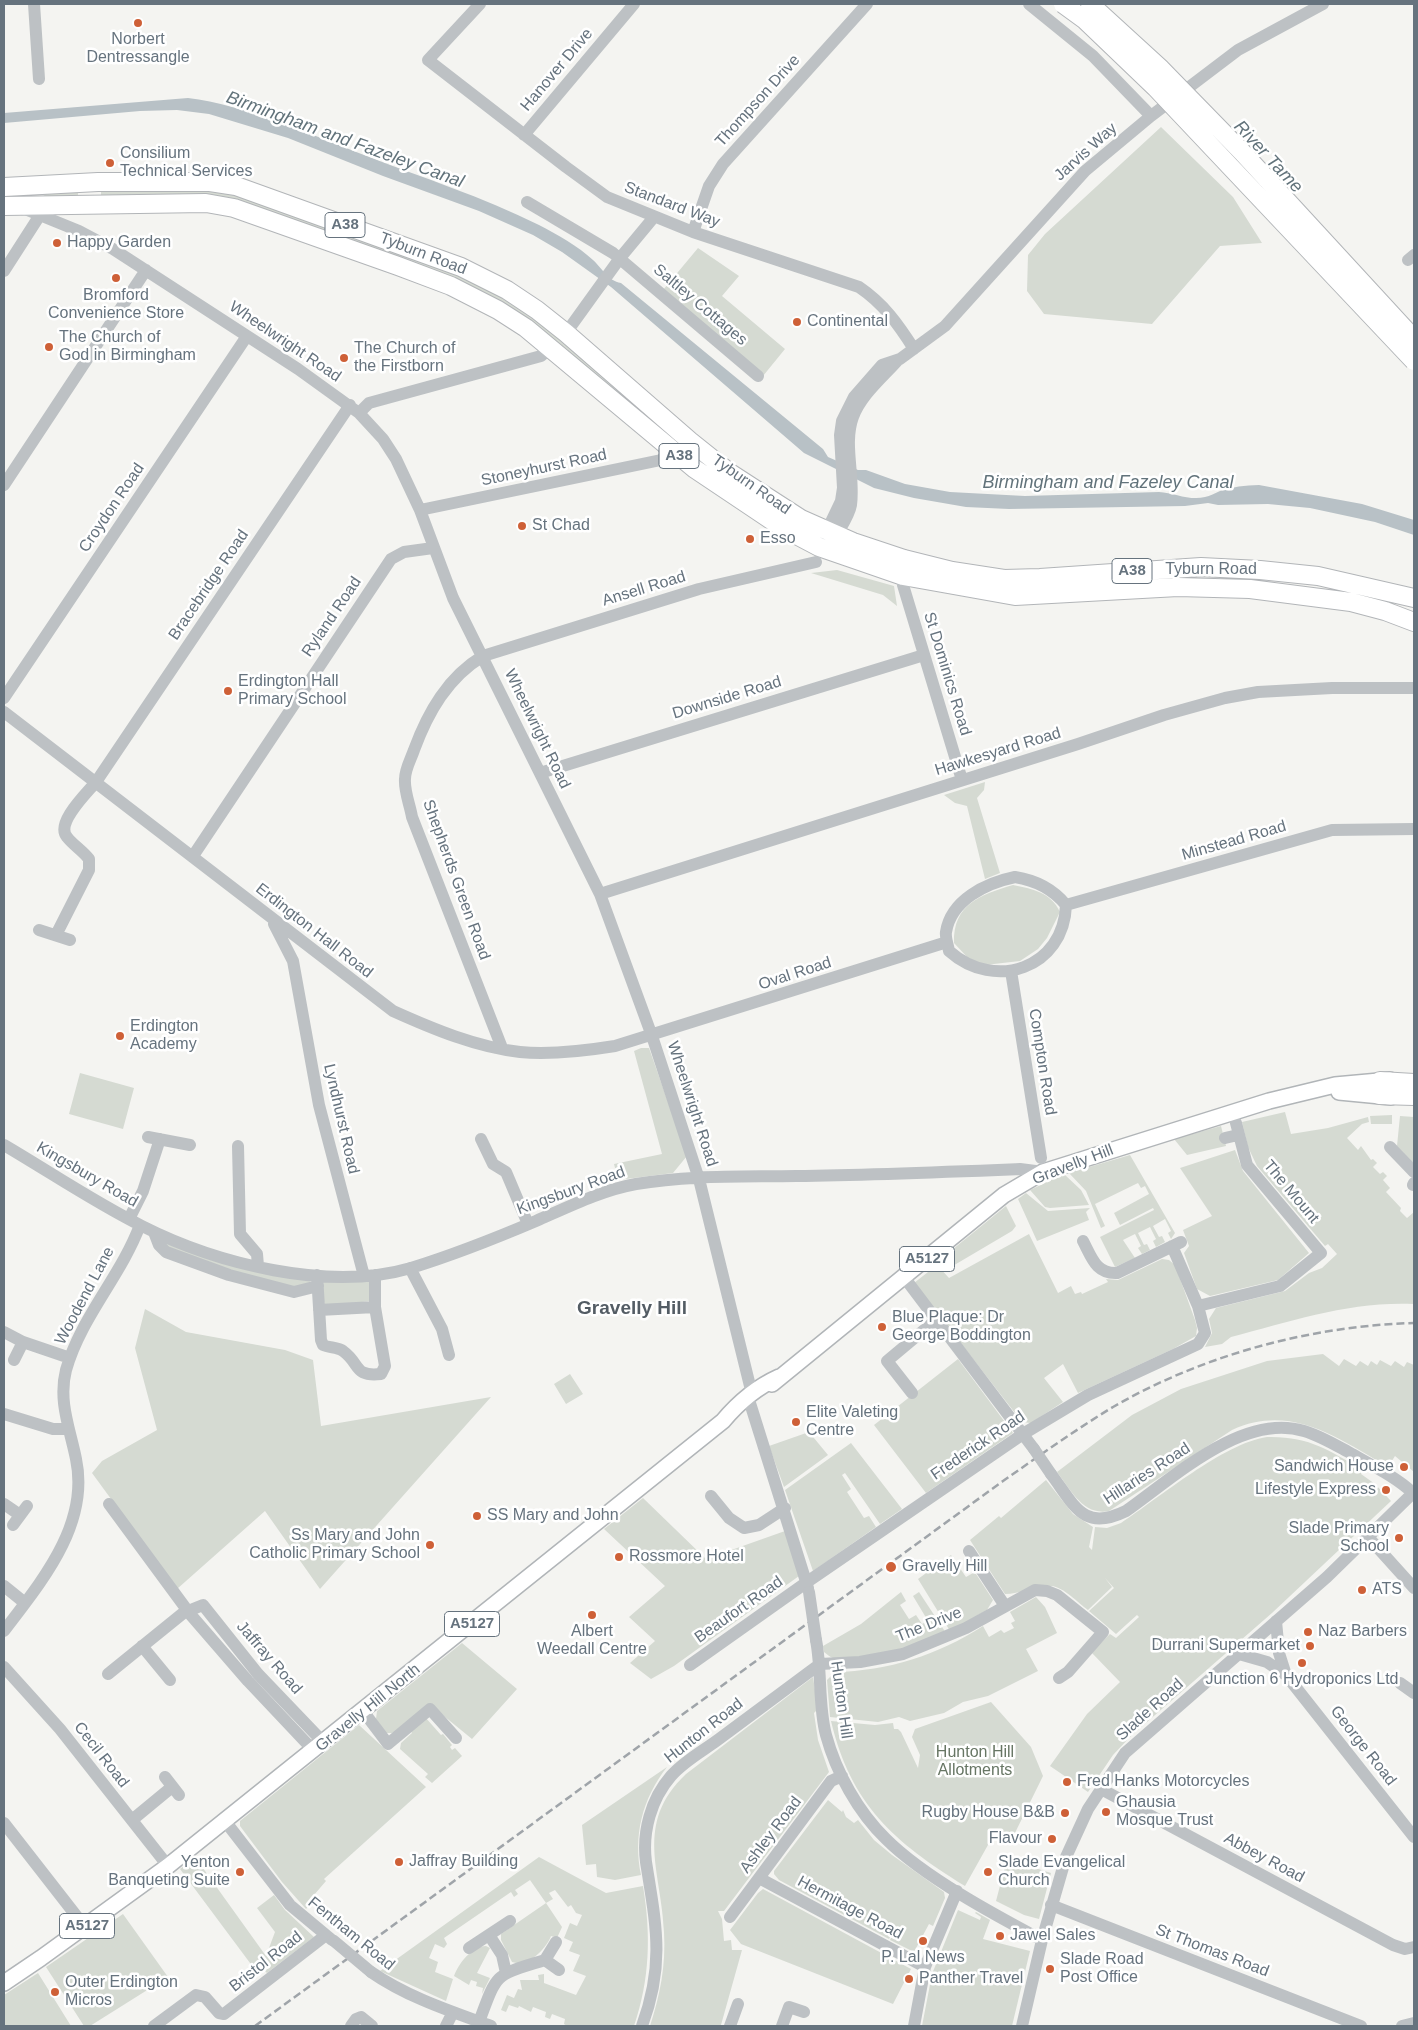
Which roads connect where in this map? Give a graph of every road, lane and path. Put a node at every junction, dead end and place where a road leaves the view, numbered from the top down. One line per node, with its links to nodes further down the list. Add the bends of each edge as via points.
1 (34, 4): 9 (street)
2 (480, 4): 11 (street, Standard Way, via 428,60)
3 (634, 4): 11 (street, Hanover Drive)
4 (867, 4): 20 (street, Thompson Drive, via 723,164 709,186)
5 (1028, 4): 10 (street, via 1093,56)
6 (1063, 4): 29 (highway, bridge, via 1085,20 1156,88)
7 (1090, 4): 26 (highway, bridge, via 1161,69 1242,152)
8 (1323, 4): 10 (street, Jarvis Way, via 1238,50)
9 (38, 79)
10 (1151, 116): 28 (street, Jarvis Way, via 1085,171 945,326)
11 (524, 135): 17 (street, Standard Way, via 607,197)
12 (4, 187): 24 (highway, Tyburn Road / A38, via 98,182 210,182 236,186 461,267 537,310)
13 (7, 201): 16 (highway, via 34,194)
14 (527, 202): 21 (street, Saltley Cottages)
15 (78, 203): 16 (highway, Tyburn Road / A38); 18 (street, via 72,208); 27 (highway, Tyburn Road / A38, via 206,203 234,208 451,286 498,310)
16 (45, 209): 18 (street, Wheelwright Road); 19 (street, Wheelwright Road); 23 (street)
17 (654, 217): 20 (street, Standard Way); 21 (street)
18 (69, 219): 19 (street, Wheelwright Road)
19 (78, 230): 22 (street, Wheelwright Road)
20 (693, 232): 28 (street, Standard Way, via 859,287 889,312)
21 (617, 264): 24 (street); 30 (street, Saltley Cottages)
22 (146, 270): 25 (street, Wheelwright Road); 33 (street)
23 (4, 271)
24 (566, 333): 38 (highway, Tyburn Road / A38, via 690,442)
25 (247, 336): 31 (street, Wheelwright Road); 50 (street, Croydon Road)
26 (1414, 339)
27 (550, 348): 31 (street, via 541,356); 32 (highway, Tyburn Road / A38)
28 (914, 349): 34 (street, Jarvis Way, via 900,358 868,393 853,417 845,453)
29 (1414, 361)
30 (758, 376)
31 (355, 409): 36 (street, Wheelwright Road, via 383,439 396,459); 54 (street, Bracebridge Road)
32 (671, 450): 36 (street, Stoneyhurst Road, via 661,460); 40 (highway, Tyburn Road / A38, via 783,528)
33 (4, 485)
34 (847, 491): 35 (street); 37 (street, Jarvis Way)
35 (850, 508): 39 (street); 40 (street)
36 (420, 510): 41 (street, Wheelwright Road)
37 (836, 512): 38 (street, via 819,520); 40 (street, Jarvis Way)
38 (801, 519): 40 (highway, Tyburn Road / A38)
39 (852, 542): 40 (highway, Tyburn Road / A38); 43 (highway, Tyburn Road / A38, via 952,571 1004,579 1201,567 1318,576)
40 (826, 545): 42 (highway, Tyburn Road / A38); 48 (street, Ansell Road, via 699,589)
41 (433, 548): 48 (street, Wheelwright Road, via 453,598); 56 (street, Ryland Road, via 404,552 391,558)
42 (903, 576): 44 (highway, Tyburn Road / A38, via 1014,596 1178,588 1250,589 1306,595); 47 (street, St Dominics Road)
43 (1414, 598)
44 (1386, 610): 45 (highway); 46 (highway, Tyburn Road / A38)
45 (1414, 615)
46 (1414, 622)
47 (924, 655): 52 (street, Downside Road); 53 (street, St Dominics Road)
48 (483, 656): 52 (street, Wheelwright Road); 68 (street, Shepherds Green Road, via 454,678 429,714 405,779 412,817)
49 (1414, 688): 53 (street, Hawkesyard Road, via 1332,688 1258,692 1225,698)
50 (4, 698)
51 (4, 712): 54 (street, Erdington Hall Road)
52 (540, 773): 57 (street, Wheelwright Road)
53 (962, 780): 57 (street, Hawkesyard Road)
54 (96, 782): 56 (street, Erdington Hall Road); 61 (street, Bracebridge Road, via 66,819 63,828 65,835 85,853 89,870)
55 (1414, 829): 58 (street, Minstead Road, via 1332,830)
56 (193, 856): 59 (street, Erdington Hall Road)
57 (600, 894): 67 (street, Wheelwright Road)
58 (1066, 905): 63 (street, via 1060,897 1030,880 1004,880 971,894 958,907 946,933); 66 (street, via 1064,927 1059,938 1038,959)
59 (271, 919): 64 (street, Erdington Hall Road); 65 (street, Lyndhurst Road)
60 (39, 930): 61 (street)
61 (56, 935): 62 (street)
62 (70, 940)
63 (947, 942): 66 (street, via 949,951 968,966); 67 (street, Oval Road)
64 (315, 953): 65 (street); 68 (street, Erdington Hall Road, via 393,1011 465,1040)
65 (294, 968): 91 (street, Lyndhurst Road, via 318,1105)
66 (1011, 972): 80 (street, Compton Road)
67 (652, 1036): 68 (street, Erdington Hall Road, via 592,1050 537,1052); 81 (street, Wheelwright Road)
68 (502, 1048)
69 (1414, 1078): 71 (main road, Gravelly Hill / A5127)
70 (1414, 1083): 71 (highway)
71 (1380, 1088): 72 (highway); 73 (main road, Gravelly Hill / A5127); 80 (main road, Gravelly Hill / A5127, via 1335,1085)
72 (1414, 1096)
73 (1414, 1102)
74 (1225, 1138): 94 (street, The Mount, via 1237,1129 1252,1172 1321,1253 1280,1286)
75 (481, 1139): 84 (street, via 493,1164 506,1172)
76 (4, 1145): 83 (street, Kingsbury Road)
77 (190, 1145): 83 (street, Woodend Lane, via 154,1138)
78 (238, 1146): 89 (street, via 240,1234 257,1254)
79 (1390, 1146): 82 (street)
80 (1042, 1165): 81 (street, Kingsbury Road, via 1020,1170); 92 (main road, Gravelly Hill / A5127)
81 (699, 1179): 84 (street, Kingsbury Road, via 625,1186); 104 (street, Wheelwright Road)
82 (1414, 1180)
83 (135, 1222): 85 (street, Kingsbury Road); 101 (street, Woodend Lane)
84 (528, 1224): 90 (street, Kingsbury Road)
85 (154, 1232): 89 (street, Kingsbury Road, via 212,1254); 93 (street, Kingsbury Road, via 166,1252 230,1275 294,1292)
86 (1083, 1241): 88 (street)
87 (1102, 1248): 88 (street)
88 (1090, 1255): 94 (street, Frederick Road, via 1102,1272 1117,1273 1177,1244)
89 (258, 1266): 93 (street, Kingsbury Road)
90 (410, 1268): 91 (street, Kingsbury Road); 100 (street, via 442,1329)
91 (370, 1276): 93 (street, Kingsbury Road); 95 (street, Lyndhurst Road)
92 (904, 1277): 97 (street, Hillaries Road); 104 (main road, Gravelly Hill / A5127, via 779,1377 766,1383)
93 (317, 1280): 96 (street)
94 (1198, 1306): 107 (street, Frederick Road, via 1205,1333 1198,1344 1088,1396)
95 (375, 1307): 96 (street); 96 (street, Lyndhurst Road, via 385,1371 367,1376 343,1351 323,1345)
96 (319, 1310)
97 (936, 1320): 103 (street, via 887,1360); 107 (street, Hillaries Road)
98 (4, 1332): 99 (street)
99 (23, 1342): 101 (street); 102 (street)
100 (449, 1355)
101 (70, 1358): 106 (street, Woodend Lane, via 62,1397)
102 (14, 1360)
103 (912, 1393)
104 (752, 1398): 112 (street, Hunton Hill); 135 (main road, Gravelly Hill North / A5127, via 734,1408 723,1421)
105 (4, 1414): 106 (street, via 53,1429)
106 (69, 1429): 119 (street, Woodend Lane, via 77,1461 79,1495 75,1516 44,1575)
107 (1023, 1434): 108 (street, Hillaries Road, bridge, via 1078,1510 1085,1516 1100,1519 1126,1511 1231,1439 1260,1429 1291,1428 1318,1436); 117 (street, Frederick Road)
108 (1414, 1492): 114 (street, Slade Road)
109 (711, 1496): 112 (street, via 729,1518 744,1528 759,1525)
110 (4, 1504): 113 (street)
111 (110, 1504): 121 (street)
112 (785, 1508): 117 (street, Hunton Hill)
113 (20, 1515)
114 (1368, 1537): 118 (street); 122 (street, Slade Road)
115 (969, 1551): 120 (street, via 972,1565)
116 (4, 1586): 119 (street)
117 (808, 1587): 126 (street, Hunton Hill, bridge); 127 (street, Beaufort Road)
118 (1414, 1588)
119 (25, 1603): 123 (street, Woodend Lane)
120 (1005, 1606): 126 (street, The Drive, via 958,1632 903,1654 860,1662); 131 (street, The Drive, via 1028,1593 1042,1590 1057,1595 1103,1632 1068,1672)
121 (189, 1612): 124 (street); 137 (street, Jaffray Road, via 203,1605)
122 (1276, 1621): 125 (street, Slade Road); 130 (street, George Road, via 1279,1653)
123 (4, 1631)
124 (142, 1646): 129 (street); 132 (street)
125 (1239, 1654): 130 (street, George Road, via 1266,1662); 140 (street, Slade Road, via 1140,1739)
126 (820, 1664): 138 (street, Hunton Hill, via 826,1734); 173 (street, Hunton Road, via 678,1769 658,1795 645,1844 658,1956 654,1985)
127 (690, 1665)
128 (4, 1667): 141 (street, Cecil Road, via 60,1729)
129 (108, 1674)
130 (1286, 1675): 144 (street, George Road)
131 (1057, 1676)
132 (170, 1680)
133 (1400, 1683): 134 (street)
134 (1414, 1693)
135 (363, 1712): 136 (street, via 388,1744 430,1709); 137 (main road, Gravelly Hill North / A5127)
136 (456, 1738)
137 (319, 1747): 142 (main road, Gravelly Hill North / A5127)
138 (842, 1776): 146 (street, Ashley Road, via 831,1781); 147 (street, Hunton Hill, via 887,1840)
139 (172, 1787): 141 (street)
140 (1101, 1789): 148 (street, Slade Road, via 1066,1857); 156 (street, Abbey Road, via 1393,1945 1405,1949)
141 (132, 1820): 145 (street, Cecil Road)
142 (225, 1822): 145 (main road, Gravelly Hill North / A5127); 153 (street, Fentham Road, via 290,1905)
143 (4, 1823): 151 (street)
144 (1414, 1837)
145 (168, 1866): 151 (main road, Gravelly Hill North / A5127)
146 (759, 1878): 149 (street, Ashley Road); 159 (street, Hermitage Road)
147 (957, 1891): 154 (street, Hunton Hill); 159 (street)
148 (1051, 1905): 154 (street, Slade Road); 169 (street, St Thomas Road)
149 (730, 1917)
150 (510, 1921): 152 (street)
151 (85, 1927): 162 (main road, Gravelly Hill North / A5127)
152 (489, 1935): 157 (street); 161 (street, via 502,1955)
153 (330, 1938): 164 (street, Fentham Road, bridge, via 390,1985); 168 (street, Bristol Road, via 224,2014 219,2013 205,1997 196,1995)
154 (1042, 1940): 177 (street, Slade Road)
155 (556, 1942): 158 (street)
156 (1414, 1947)
157 (469, 1948)
158 (545, 1960): 160 (street); 161 (street)
159 (925, 1967): 176 (street)
160 (559, 1970)
161 (506, 1973): 167 (street, via 495,1981)
162 (4, 1983)
163 (738, 2004): 174 (street)
164 (454, 2012): 167 (street, Fentham Road); 172 (street)
165 (804, 2012): 175 (street, via 789,2007)
166 (1414, 2023): 178 (street)
167 (485, 2024)
168 (158, 2025)
169 (1352, 2025)
170 (351, 2026): 171 (street, via 361,2017)
171 (372, 2026)
172 (446, 2026)
173 (642, 2026)
174 (730, 2026)
175 (782, 2026)
176 (914, 2026)
177 (1022, 2026)
178 (1402, 2026)

